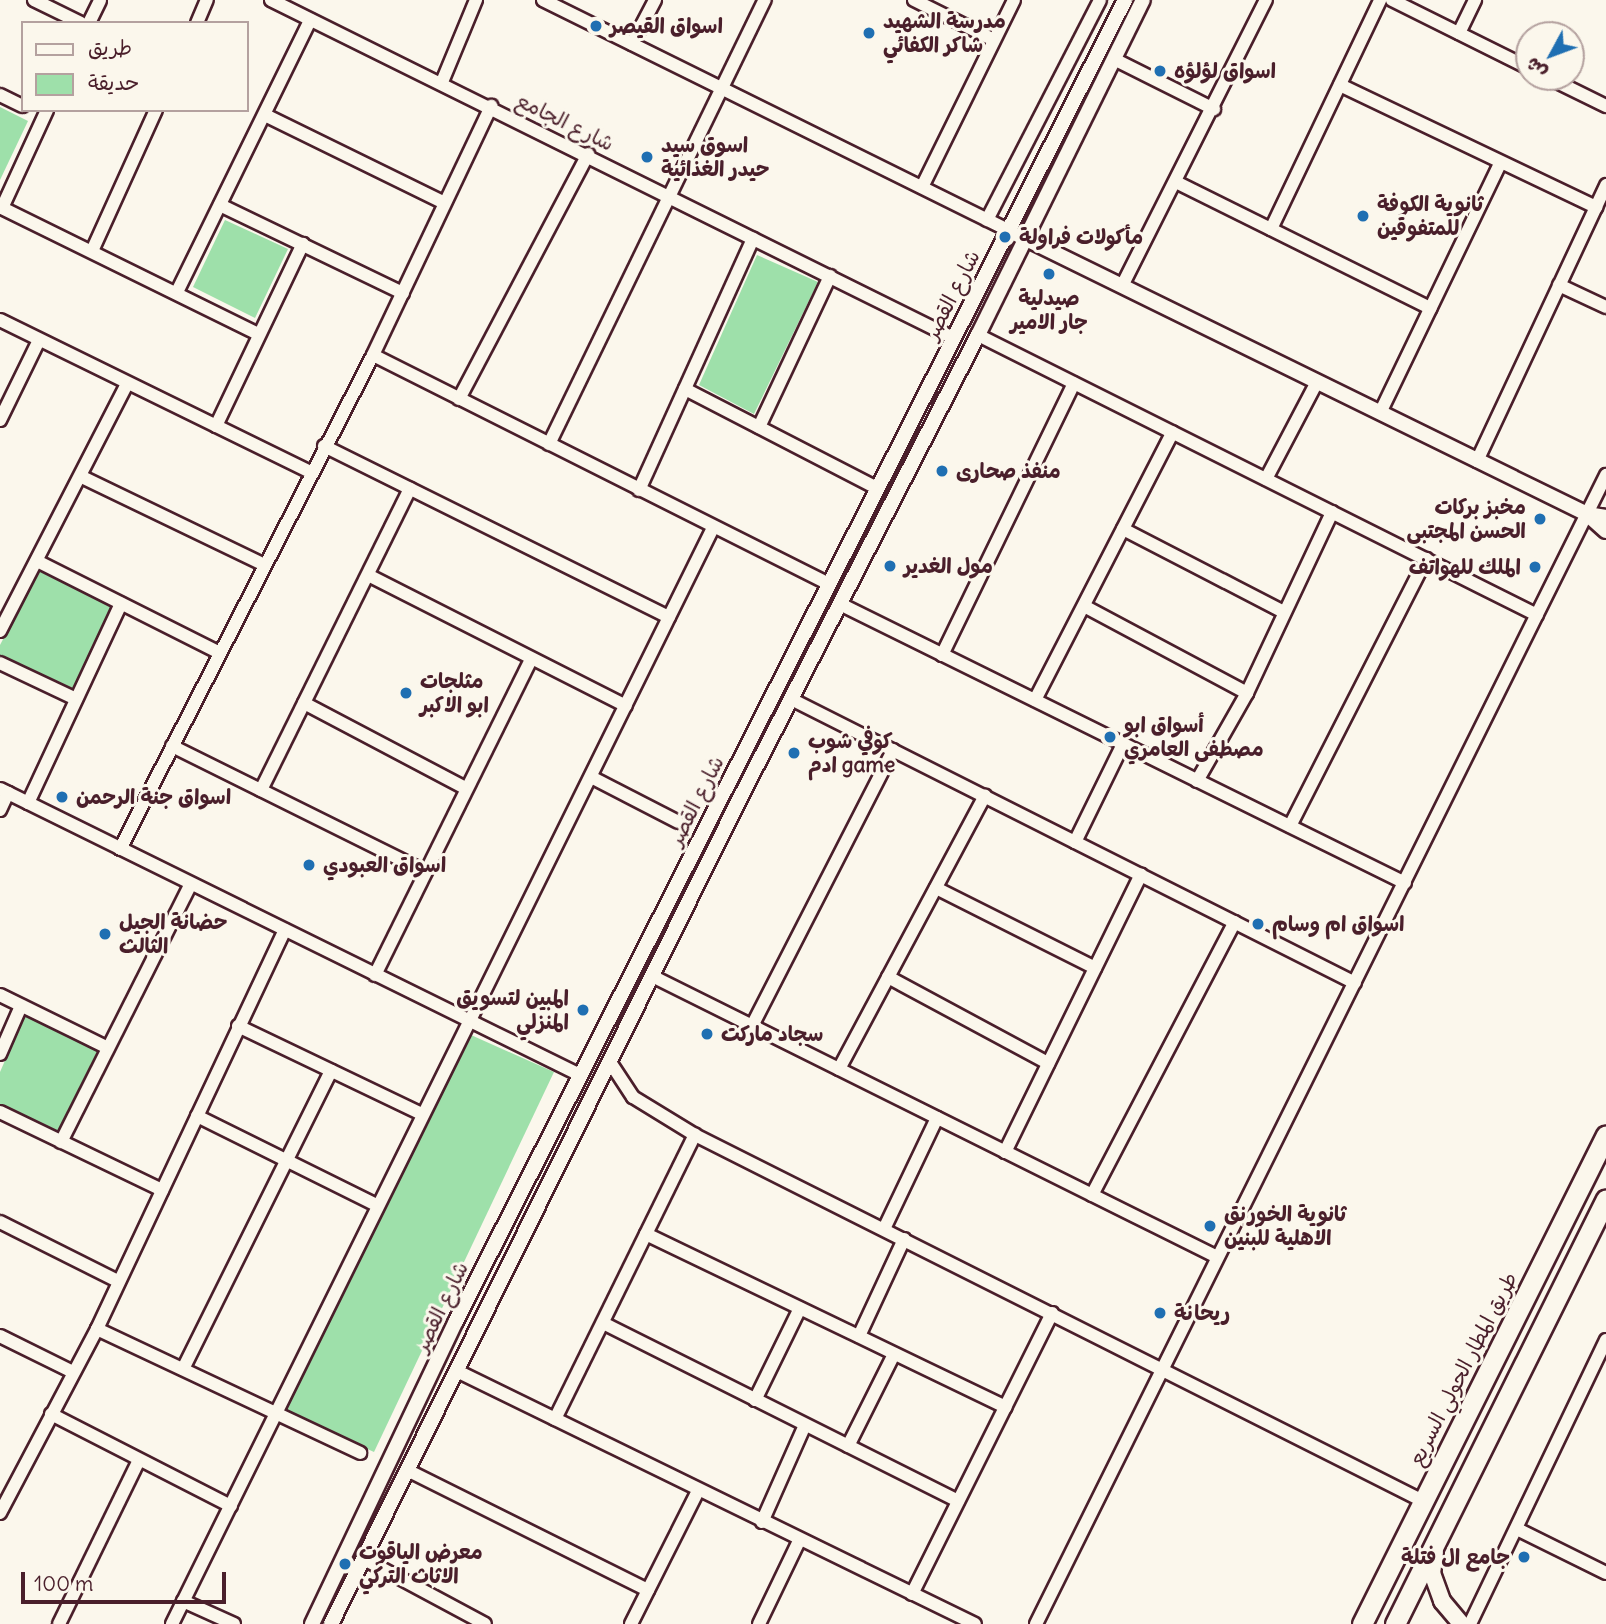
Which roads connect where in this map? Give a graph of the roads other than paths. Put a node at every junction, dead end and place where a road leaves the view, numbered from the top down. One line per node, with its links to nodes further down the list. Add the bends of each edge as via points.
1 (34, 0): 19 (street)
2 (100, 0): 20 (street)
3 (207, 0): 21 (street)
4 (271, 0): 18 (street, شارع الجامع)
5 (476, 0): 27 (street)
6 (543, 0): 24 (street)
7 (655, 0): 24 (street)
8 (765, 0): 29 (street)
9 (914, 0): 23 (street)
10 (1014, 0): 23 (street)
11 (1100, 0): 49 (street)
12 (1125, 0): 51 (street, شارع القصر)
13 (1143, 0): 25 (street)
14 (1266, 0): 35 (street)
15 (1380, 0): 28 (street)
16 (1392, 0): 22 (street)
17 (1475, 0): 22 (street)
18 (310, 20): 27 (street, شارع الجامع); 38 (street)
19 (77, 21)
20 (90, 21)
21 (198, 21)
22 (1459, 33): 26 (street)
23 (994, 40): 43 (street)
24 (632, 44): 29 (street)
25 (1114, 59): 35 (street); 53 (street)
26 (1515, 61)
27 (442, 82): 33 (street, شارع الجامع)
28 (1340, 85): 40 (street); 50 (street)
29 (723, 89): 43 (street); 44 (street)
30 (1575, 91): 34 (street)
31 (0, 95): 32 (street)
32 (21, 105)
33 (491, 106): 39 (street, شارع الجامع); 45 (street)
34 (1606, 106)
35 (1214, 109): 41 (street)
36 (41, 112): 47 (street)
37 (155, 112): 55 (street)
38 (265, 115): 45 (street); 46 (street)
39 (588, 154): 44 (street, شارع الجامع); 73 (street)
40 (1500, 164): 48 (street); 62 (street)
41 (1176, 182): 50 (street); 58 (street)
42 (1606, 185): 48 (street)
43 (922, 187): 49 (street)
44 (671, 196): 52 (street, شارع الجامع); 79 (street)
45 (445, 204): 60 (street)
46 (220, 205): 54 (street); 59 (street)
47 (1, 207): 55 (street)
48 (1595, 207): 57 (street)
49 (987, 220): 51 (street)
50 (1271, 229): 62 (street)
51 (1008, 230): 53 (street); 66 (street, شارع القصر)
52 (753, 239): 56 (street, شارع الجامع); 72 (street)
53 (1026, 239): 58 (street); 65 (street)
54 (303, 244): 60 (street); 64 (street)
55 (92, 251): 59 (street)
56 (830, 276): 66 (street, شارع الجامع); 77 (street)
57 (1559, 285): 61 (street); 81 (street)
58 (1122, 286): 69 (street)
59 (177, 292): 64 (street)
60 (403, 293): 68 (street)
61 (1606, 307)
62 (1430, 308): 74 (street)
63 (0, 320): 67 (street)
64 (258, 334): 76 (street)
65 (978, 335): 70 (street); 101 (street)
66 (953, 338): 86 (street, شارع القصر)
67 (39, 340): 71 (street); 75 (street)
68 (373, 355): 73 (street); 80 (street)
69 (1317, 382): 74 (street); 85 (street)
70 (1074, 383): 78 (street); 108 (street)
71 (128, 384): 76 (street); 84 (street)
72 (685, 389): 77 (street); 88 (street)
73 (459, 398): 79 (street)
74 (1380, 413): 81 (street)
75 (0, 420)
76 (216, 426): 82 (street)
77 (760, 427): 86 (street)
78 (1173, 432): 85 (street); 93 (street)
79 (549, 444): 88 (street)
80 (324, 446): 82 (street); 87 (street)
81 (1477, 461): 90 (street)
82 (312, 473): 97 (street)
83 (1606, 475): 90 (street)
84 (82, 477): 96 (street); 97 (street)
85 (1266, 479): 89 (street)
86 (877, 488): 99 (street, شارع القصر)
87 (410, 489): 98 (street); 105 (street)
88 (639, 490): 92 (street)
89 (1332, 512): 95 (street); 103 (street)
90 (1587, 514): 91 (street); 94 (street); 104 (street)
91 (1606, 517)
92 (713, 528): 99 (street); 105 (street)
93 (1123, 530): 102 (street); 103 (street)
94 (1606, 531)
95 (1426, 559): 104 (street); 133 (street)
96 (37, 561): 100 (street); 106 (street)
97 (265, 565): 107 (street)
98 (368, 575): 109 (street); 115 (street)
99 (829, 584): 117 (street, شارع القصر)
100 (121, 604): 107 (street); 112 (street)
101 (840, 604): 108 (street); 113 (street)
102 (1084, 606): 111 (street); 114 (street)
103 (1282, 611): 111 (street)
104 (1537, 615): 138 (street)
105 (669, 617): 116 (street)
106 (0, 631)
107 (219, 653): 119 (street)
108 (942, 654): 114 (street)
109 (531, 659): 116 (street); 124 (street)
110 (0, 663): 112 (street)
111 (1247, 693): 123 (street)
112 (76, 699): 130 (street)
113 (793, 700): 120 (street); 121 (street)
114 (1035, 700): 118 (street)
115 (304, 703): 124 (street); 125 (street)
116 (626, 706): 122 (street)
117 (749, 742): 120 (street, via 755,751); 127 (street, شارع القصر)
118 (1123, 744): 123 (street); 134 (street)
119 (172, 746): 125 (street); 135 (street)
120 (766, 750): 129 (street)
121 (893, 750): 128 (street); 152 (street)
122 (592, 777): 132 (street); 150 (street)
123 (1197, 780): 133 (street)
124 (465, 788): 136 (street)
125 (261, 790): 136 (street)
126 (4, 791): 130 (street); 131 (street)
127 (724, 793): 129 (street, via 732,790); 159 (street, شارع القصر)
128 (985, 796): 134 (street); 140 (street)
129 (740, 798): 145 (street)
130 (28, 803): 135 (street)
131 (0, 810)
132 (678, 822)
133 (1290, 826): 138 (street)
134 (1074, 842): 137 (street)
135 (120, 849): 139 (street)
136 (425, 871): 144 (street)
137 (1141, 875): 141 (street); 143 (street)
138 (1405, 883): 147 (street)
139 (191, 884): 142 (street); 153 (street)
140 (936, 888): 143 (street); 146 (street)
141 (1235, 922): 147 (street); 170 (street)
142 (285, 930): 144 (street); 151 (street)
143 (1095, 968): 156 (street)
144 (375, 975): 150 (street)
145 (652, 976): 152 (street); 155 (street)
146 (888, 977): 156 (street); 157 (street)
147 (1355, 983): 177 (street)
148 (0, 995): 149 (street)
149 (21, 1006): 153 (street); 154 (street)
150 (469, 1022): 159 (street); 161 (street)
151 (238, 1026): 158 (street); 162 (street)
152 (752, 1026): 157 (street)
153 (108, 1048): 166 (street)
154 (0, 1054)
155 (610, 1062): 164 (street, via 634,1097); 182 (street)
156 (1048, 1063): 167 (street)
157 (839, 1069): 163 (street)
158 (331, 1071): 161 (street); 168 (street)
159 (580, 1074): 179 (street, شارع القصر)
160 (0, 1112): 166 (street)
161 (422, 1114): 172 (street)
162 (197, 1116): 168 (street); 169 (street)
163 (937, 1118): 167 (street); 174 (street)
164 (695, 1135): 174 (street); 175 (street)
165 (1606, 1135): 207 (highway, طريق المطار الحولي السريع)
166 (61, 1142): 169 (street)
167 (1005, 1152): 170 (street)
168 (287, 1161): 172 (street); 192 (street)
169 (162, 1190): 178 (street)
170 (1092, 1195): 177 (street)
171 (1606, 1199): 213 (highway)
172 (376, 1205): 197 (street)
173 (0, 1223): 178 (street)
174 (884, 1229): 176 (street)
175 (646, 1234): 180 (street); 183 (street)
176 (904, 1239): 181 (street); 187 (street)
177 (1217, 1257): 191 (street)
178 (118, 1281): 184 (street)
179 (464, 1306): 182 (street, via 472,1317); 185 (street, شارع القصر)
180 (800, 1308): 187 (street); 195 (street)
181 (1052, 1312): 191 (street); 196 (street)
182 (485, 1318): 189 (street)
183 (603, 1323): 195 (street); 199 (street)
184 (97, 1329): 192 (street); 194 (street)
185 (451, 1332): 189 (street, via 465,1334); 223 (street, شارع القصر)
186 (0, 1336): 194 (street)
187 (859, 1336): 190 (street)
188 (1606, 1339): 211 (street)
189 (472, 1345): 193 (street)
190 (894, 1354): 196 (street); 201 (street)
191 (1161, 1368): 207 (street); 229 (street)
192 (183, 1369): 197 (street)
193 (459, 1371): 199 (street); 204 (street)
194 (73, 1372): 198 (street)
195 (755, 1399): 200 (street)
196 (1005, 1407): 206 (street)
197 (275, 1413): 202 (street); 208 (street)
198 (51, 1414): 203 (street); 209 (street)
199 (555, 1419): 205 (street)
200 (805, 1425): 201 (street); 210 (street)
201 (848, 1447): 206 (street)
202 (360, 1453)
203 (139, 1460): 208 (street); 220 (street)
204 (409, 1471): 214 (street); 216 (street)
205 (698, 1491): 210 (street); 216 (street)
206 (958, 1501): 217 (street)
207 (1423, 1501): 230 (highway, طريق المطار الحولي السريع)
208 (231, 1506): 218 (street)
209 (0, 1513)
210 (762, 1522): 212 (street)
211 (1517, 1529): 215 (street); 233 (street)
212 (799, 1541): 217 (street); 227 (street)
213 (1436, 1542): 231 (highway); 232 (main road, via 1432,1573 1442,1601)
214 (364, 1559): 219 (street); 224 (street)
215 (1606, 1573)
216 (648, 1590): 226 (street)
217 (912, 1594): 228 (street)
218 (183, 1601): 221 (street); 222 (street)
219 (467, 1620): 225 (street)
220 (59, 1624)
221 (172, 1624)
222 (234, 1624)
223 (312, 1624)
224 (331, 1624)
225 (485, 1624)
226 (631, 1624)
227 (759, 1624)
228 (975, 1624)
229 (1037, 1624)
230 (1362, 1624)
231 (1395, 1624)
232 (1461, 1624)
233 (1470, 1624)

